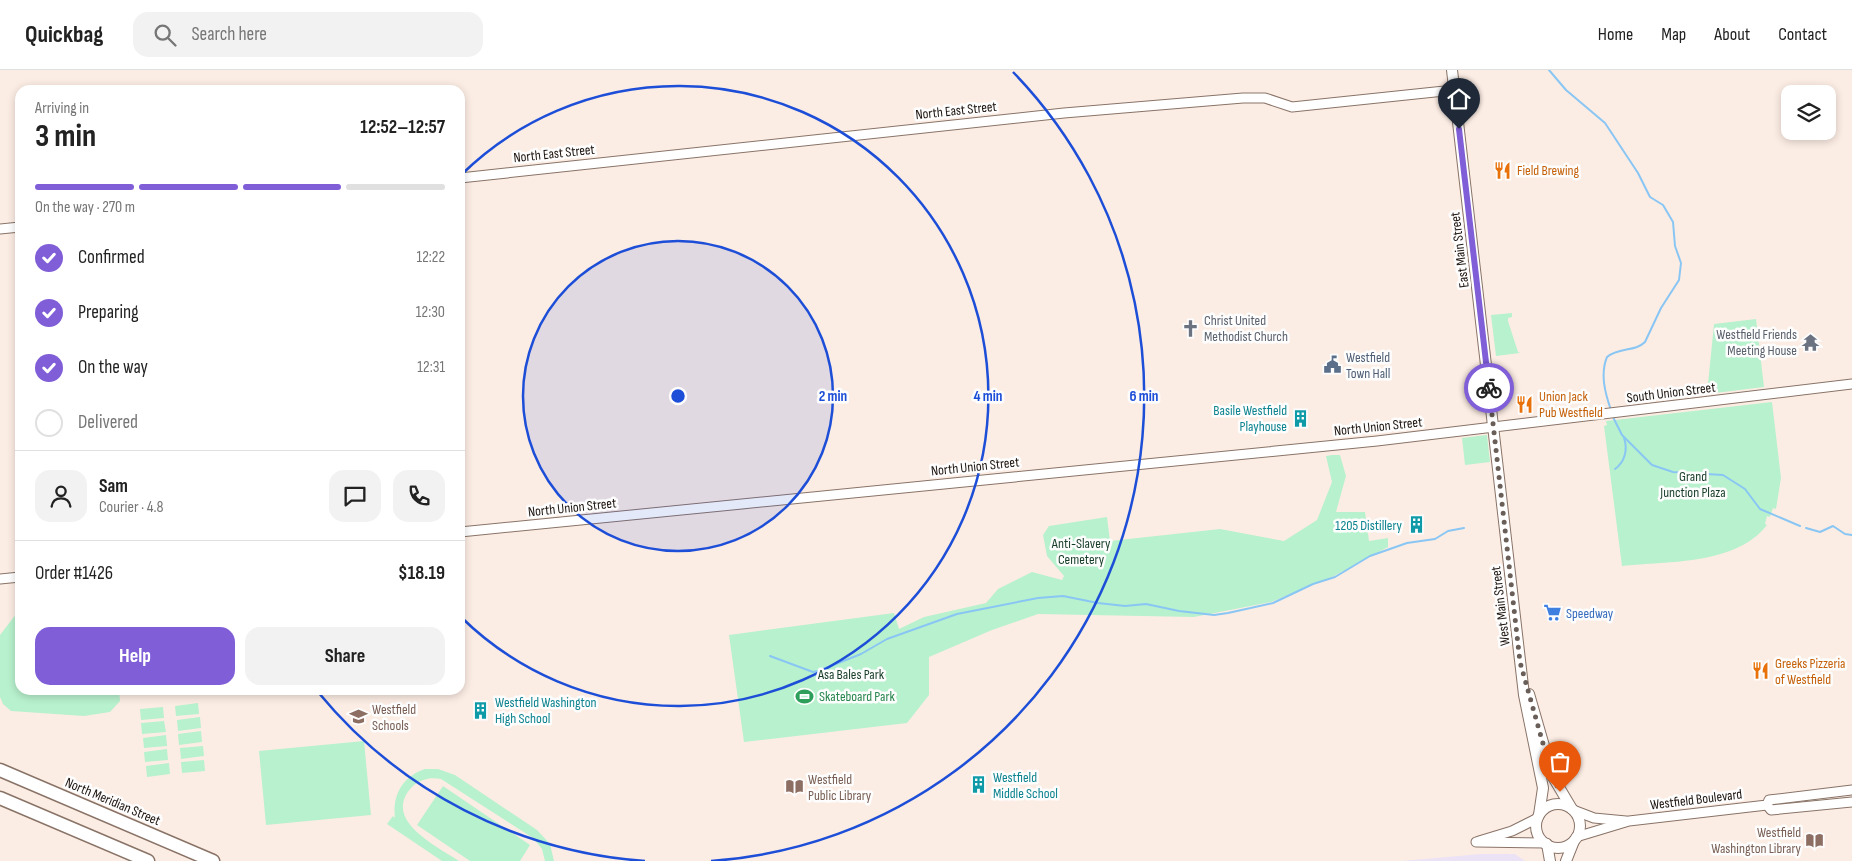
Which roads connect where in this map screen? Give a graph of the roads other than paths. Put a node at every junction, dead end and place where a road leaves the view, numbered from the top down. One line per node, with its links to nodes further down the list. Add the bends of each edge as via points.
1 (1452, 70): 2 (main road, East Main Street)
2 (1454, 90): 3 (street, North East Street, via 1292,107 1265,98 1252,98 1064,113); 7 (main road, East Main Street)
3 (465, 177)
4 (15, 228): 5 (street)
5 (0, 229)
6 (1852, 384): 7 (street, South Union Street)
7 (1493, 427): 8 (street, North Union Street); 11 (main road, West Main Street)
8 (465, 531)
9 (15, 578): 10 (street)
10 (0, 579)
11 (1520, 662): 17 (main road, West Main Street, via 1553,777); 18 (main road, West Main Street, via 1528,724 1543,788)
12 (0, 770): 23 (highway, North Meridian Street)
13 (1852, 790): 16 (street, Westfield Boulevard, via 1769,800)
14 (0, 798): 22 (highway)
15 (1852, 802): 16 (street, Westfield Boulevard, via 1771,810)
16 (1767, 805): 19 (street, Westfield Boulevard)
17 (1573, 810): 18 (main road, via 1556,804 1546,808); 19 (street, Westfield Boulevard, via 1594,818); 20 (main road, via 1580,825)
18 (1538, 817): 21 (main road, via 1537,831); 21 (street, via 1512,831 1476,842)
19 (1629, 821): 20 (street, Westfield Boulevard)
20 (1575, 839): 21 (main road, via 1560,847); 25 (main road)
21 (1546, 844): 24 (main road)
22 (148, 861)
23 (213, 861)
24 (1550, 861)
25 (1566, 861)

